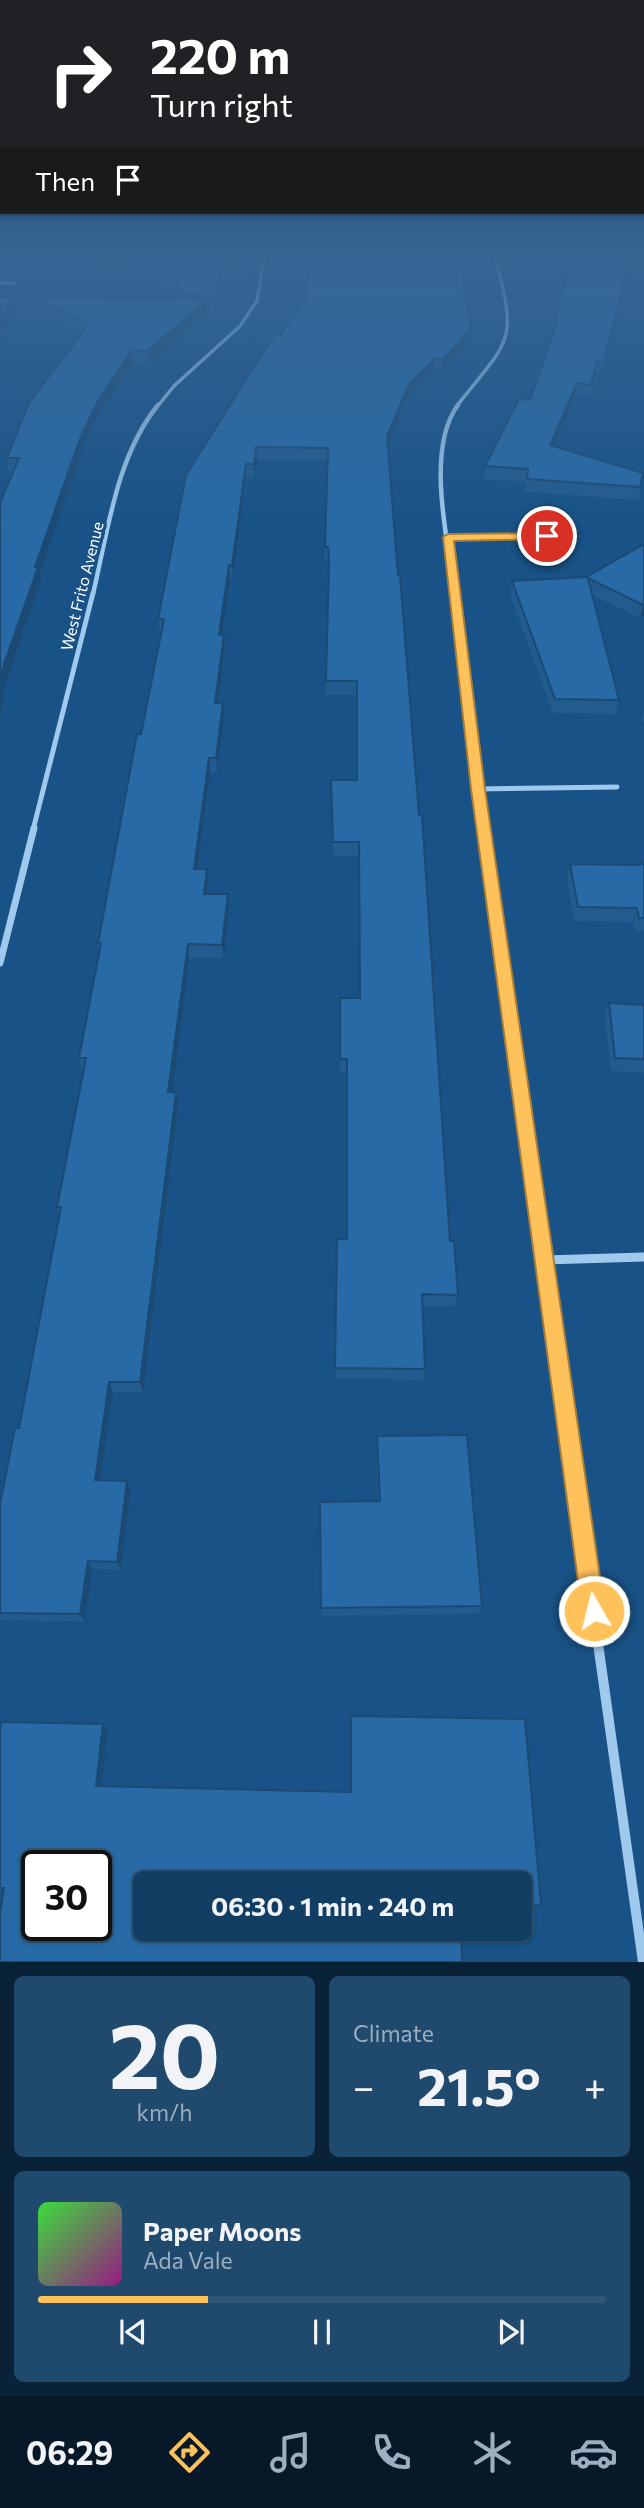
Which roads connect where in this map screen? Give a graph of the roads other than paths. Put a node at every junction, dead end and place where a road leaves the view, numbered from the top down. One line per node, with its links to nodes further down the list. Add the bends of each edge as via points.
1 (215, 349): 7 (street, West Frito Avenue, via 174,386 143,424 127,457)
2 (502, 349): 4 (street, via 448,421 439,446)
3 (569, 536): 4 (street)
4 (448, 537): 6 (street)
5 (617, 787): 6 (street)
6 (478, 789): 9 (street)
7 (0, 963)
8 (644, 1257): 9 (street)
9 (544, 1261): 10 (street)
10 (643, 1962)

